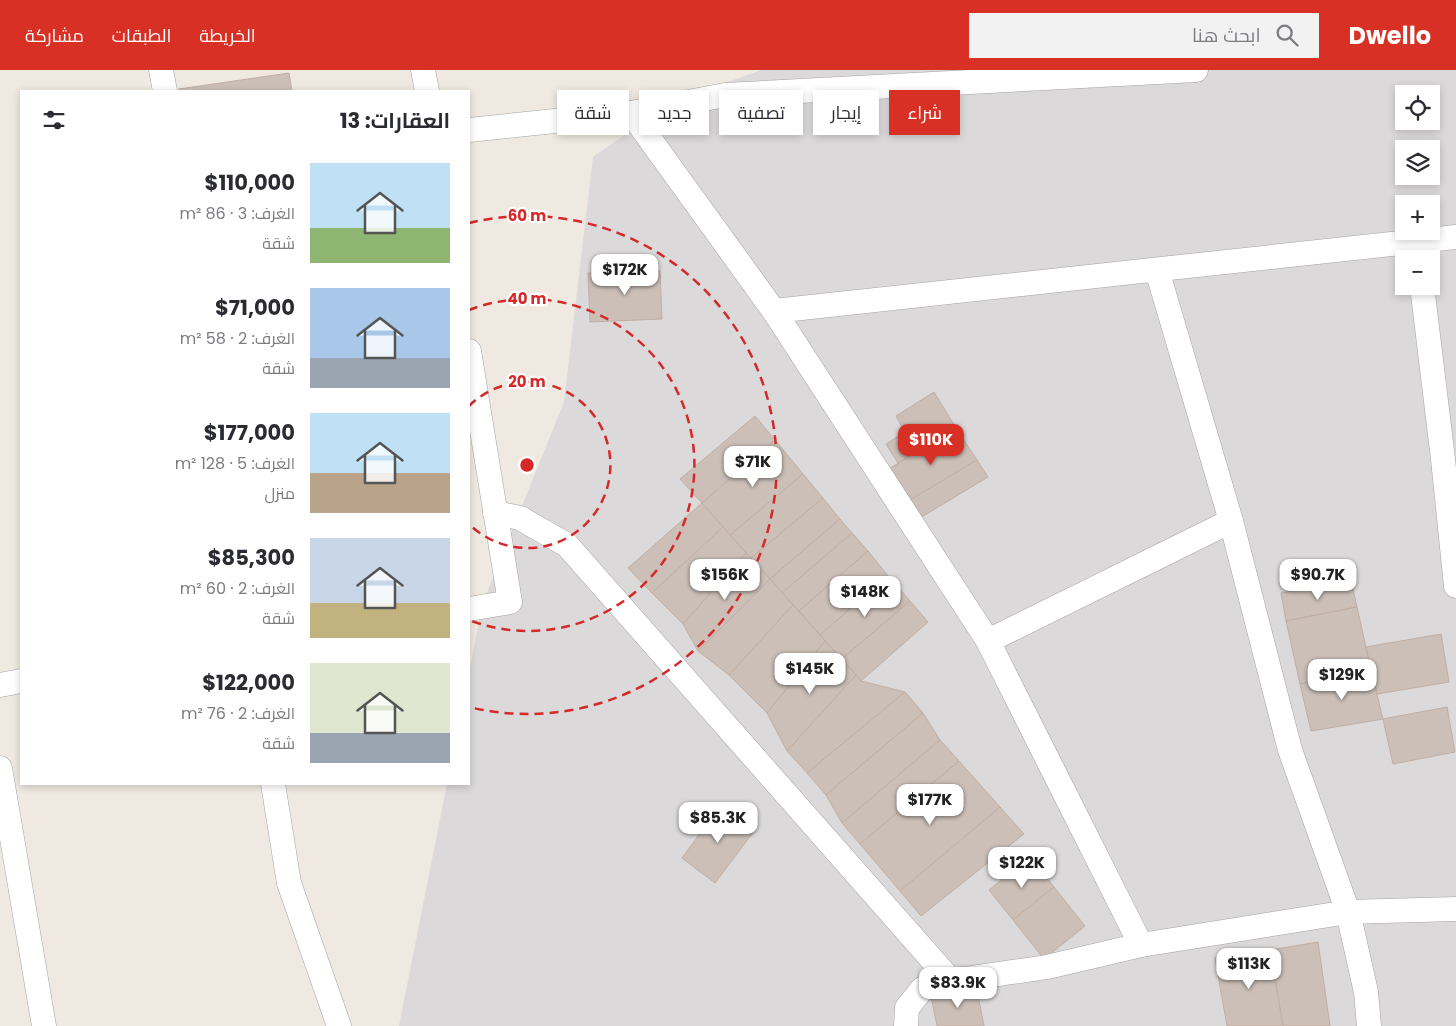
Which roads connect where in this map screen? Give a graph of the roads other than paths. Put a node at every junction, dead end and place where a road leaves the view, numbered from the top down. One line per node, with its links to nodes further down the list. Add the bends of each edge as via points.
1 (161, 70): 5 (street)
2 (423, 70): 6 (street)
3 (1196, 70): 4 (street)
4 (981, 76): 7 (street, via 725,94)
5 (165, 90)
6 (426, 90)
7 (631, 113): 8 (street); 14 (street)
8 (470, 130)
9 (1456, 237): 10 (street)
10 (1418, 250)
11 (1395, 252): 12 (street)
12 (1157, 270): 14 (street); 17 (street)
13 (1423, 295): 18 (street)
14 (774, 311): 20 (street)
15 (470, 357): 16 (street)
16 (495, 513): 19 (street, via 510,602); 28 (street, via 520,518 567,545)
17 (1231, 522): 20 (street); 26 (street, via 1290,750)
18 (1456, 586)
19 (470, 609)
20 (988, 641): 27 (street)
21 (20, 681): 22 (street)
22 (0, 685)
23 (0, 768): 29 (street)
24 (273, 785): 30 (street, via 289,884)
25 (1456, 909): 26 (street)
26 (1348, 912): 27 (street); 32 (street, via 1366,992)
27 (1141, 945): 28 (street, via 1047,967)
28 (951, 981): 31 (street, via 922,989 908,1008)
29 (44, 1026)
30 (339, 1026)
31 (906, 1026)
32 (1369, 1026)

